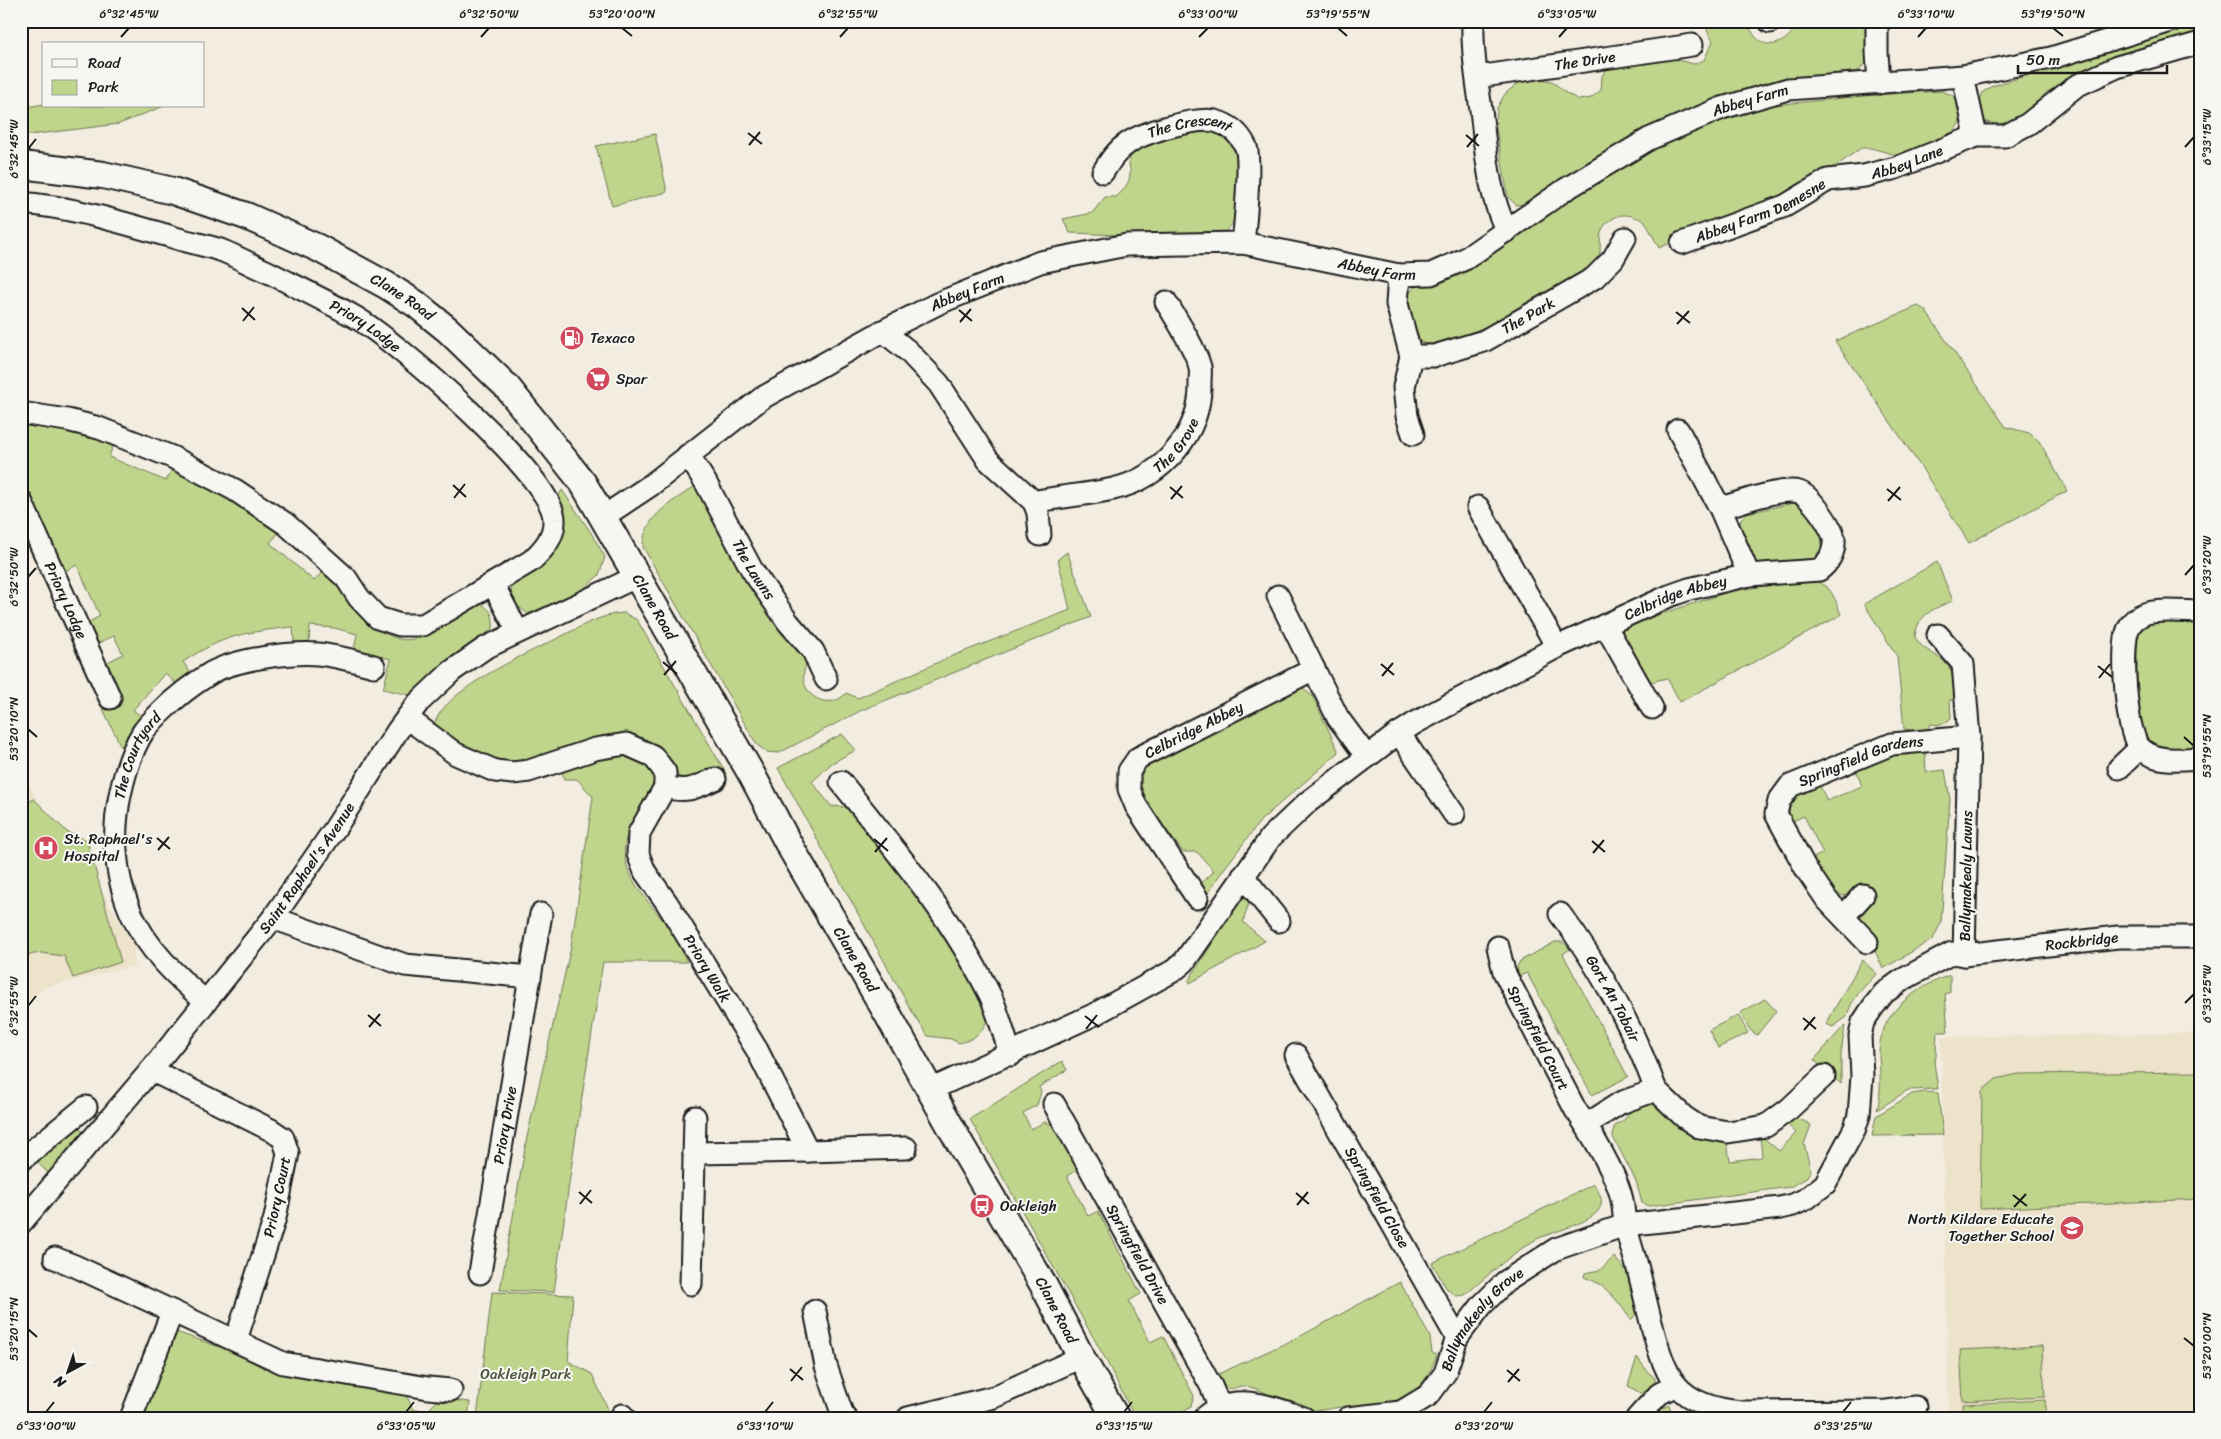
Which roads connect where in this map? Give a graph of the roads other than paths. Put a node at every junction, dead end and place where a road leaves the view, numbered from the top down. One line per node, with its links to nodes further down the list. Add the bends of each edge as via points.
1 (1472, 21): 7 (street)
2 (1877, 21): 9 (street)
3 (2171, 21): 4 (street, Abbey Farm)
4 (2120, 29): 8 (street, Abbey Farm, via 2051,58)
5 (2200, 43): 10 (street, Abbey Lane, via 2117,67 2076,86 2019,130 2005,136)
6 (1692, 45): 7 (street, The Drive)
7 (1477, 76): 15 (street, via 1490,176)
8 (1963, 76): 9 (street, Abbey Farm); 10 (street)
9 (1879, 83): 15 (street, Abbey Farm, via 1788,89 1722,108 1649,139 1566,189)
10 (1976, 136): 13 (street, Abbey Lane, via 1896,168 1864,176)
11 (21, 165): 31 (main road, Clane Road, via 104,175 204,200 318,248 386,284 448,330 507,387 569,463)
12 (1103, 172): 17 (street, The Crescent, via 1116,152 1153,131 1214,121 1230,126 1247,150)
13 (1837, 178): 18 (street, Abbey Farm Demesne, via 1820,183 1785,206)
14 (21, 203): 35 (street, Priory Lodge, via 58,207 223,251 355,317 393,344 452,393 512,454 549,502 554,519 545,549)
15 (1508, 231): 19 (street, Abbey Farm, via 1466,259 1431,274)
16 (1625, 238): 22 (street, The Park, via 1613,260 1594,278 1484,341 1434,356)
17 (1243, 243): 19 (street, Abbey Farm); 21 (street, Abbey Farm, via 1127,245 1040,262 938,303)
18 (1682, 243)
19 (1399, 275): 22 (street, via 1397,304)
20 (1166, 302): 28 (street, The Grove, via 1200,367 1201,398 1192,427 1174,454 1155,472 1115,489)
21 (883, 331): 26 (street, Abbey Farm, via 762,398); 28 (street, via 908,351 939,384 988,460)
22 (1411, 356): 25 (street, via 1404,387 1407,416)
23 (21, 413): 35 (street, Priory Lodge, via 100,428 172,457 235,490 286,524 346,578 378,618 400,626 423,625)
24 (1678, 430): 30 (street, Celbridge Abbey)
25 (1413, 434)
26 (688, 455): 31 (street, Abbey Farm, via 651,485); 44 (street, The Lawns, via 752,570 788,622 813,651)
27 (21, 501): 45 (street, Priory Lodge)
28 (1034, 502): 32 (street)
29 (1478, 507): 41 (street)
30 (1720, 508): 33 (street, Celbridge Abbey); 33 (street, Celbridge Abbey, via 1788,490 1801,492 1812,501 1829,527 1834,540 1826,565 1809,572)
31 (602, 517): 34 (main road, Clane Road)
32 (1040, 535)
33 (1748, 575): 38 (street, Celbridge Abbey, via 1689,589)
34 (638, 576): 39 (street, Saint Raphael's Avenue); 76 (main road, Clane Road)
35 (493, 584): 39 (street)
36 (1278, 596): 43 (street)
37 (2200, 612): 50 (street, via 2147,612 2128,629 2126,705)
38 (1605, 626): 41 (street, Celbridge Abbey); 46 (street, Celbridge Abbey)
39 (518, 632): 47 (street, Saint Raphael's Avenue, via 485,648 452,671)
40 (1938, 635): 49 (street, Ballymakealy Lawns, via 1963,664)
41 (1556, 647): 48 (street, Celbridge Abbey)
42 (374, 666): 71 (street, The Courtyard, via 317,654 295,654 261,658 213,672 176,697 144,730 132,753 125,770 117,813 118,876 132,914 154,950)
43 (1314, 669): 51 (street, via 1338,718); 60 (street, Celbridge Abbey, via 1138,758 1129,771 1129,789 1136,806)
44 (826, 679)
45 (110, 698)
46 (1652, 708)
47 (407, 718): 56 (street, via 462,757 483,767 514,773 540,768 595,749 626,744 653,756 665,772); 64 (street, Saint Raphael's Avenue)
48 (1399, 733): 51 (street, Celbridge Abbey); 57 (street)
49 (1969, 737): 63 (street, Springfield Gardens, via 1892,744 1790,786 1779,801 1776,814 1806,869 1827,900); 69 (street, Ballymakealy Lawns)
50 (2140, 748): 52 (street, via 2163,758); 53 (street)
51 (1367, 757): 58 (street, Celbridge Abbey, via 1271,837)
52 (2200, 758)
53 (2119, 768)
54 (715, 779): 56 (street, via 692,790)
55 (841, 782): 72 (street, via 910,868 961,940 992,1000)
56 (665, 787): 83 (street, Priory Walk, via 639,833 638,854 645,872 757,1050)
57 (1454, 814)
58 (1243, 876): 65 (street); 72 (street, Celbridge Abbey, via 1184,962 1173,971)
59 (1863, 895): 63 (street)
60 (1196, 898)
61 (541, 914): 70 (street, Priory Drive)
62 (1560, 914): 77 (street, Gort An Tobair, via 1600,971 1648,1067)
63 (1844, 916): 67 (street, Springfield Gardens)
64 (273, 918): 70 (street, via 404,965); 71 (street, Saint Raphael's Avenue)
65 (1279, 922)
66 (2200, 937): 69 (street, Rockbridge, via 2118,937)
67 (1867, 942)
68 (1498, 947): 81 (street, Springfield Court, via 1504,972)
69 (1964, 955): 84 (street, Ballymakealy Lawns, via 1952,953 1902,980 1884,993 1873,1007 1860,1036 1862,1076 1859,1115)
70 (530, 978): 90 (street, Priory Drive)
71 (206, 1002): 74 (street, Saint Raphael's Avenue)
72 (1011, 1055): 76 (street, Celbridge Abbey)
73 (1296, 1055): 94 (street, Springfield Close)
74 (151, 1070): 87 (street, Saint Raphael's Avenue); 95 (street, Priory Court, via 272,1130 283,1138 288,1153 275,1218)
75 (1824, 1076): 77 (street, via 1766,1126 1728,1132 1699,1127)
76 (930, 1090): 96 (main road, Clane Road, via 1044,1286)
77 (1656, 1090): 81 (street, via 1620,1102)
78 (1054, 1104): 101 (street, Springfield Drive, via 1211,1386)
79 (86, 1108): 86 (street)
80 (695, 1117): 85 (street)
81 (1586, 1125): 88 (street, Springfield Court, via 1621,1195)
82 (906, 1148): 83 (street)
83 (808, 1151): 85 (street)
84 (1841, 1151): 88 (street, Ballymakealy Grove, via 1825,1184 1793,1205)
85 (694, 1153): 91 (street)
86 (21, 1160)
87 (21, 1223)
88 (1625, 1225): 94 (street, Ballymakealy Grove, via 1556,1249 1534,1261 1482,1304); 97 (street, via 1664,1360)
89 (55, 1258): 93 (street)
90 (480, 1273)
91 (691, 1284)
92 (815, 1311): 103 (street, via 826,1366)
93 (172, 1312): 95 (street); 102 (street)
94 (1457, 1338): 107 (street, Ballymakealy Grove, via 1445,1373 1429,1395 1402,1412)
95 (236, 1340): 98 (street, via 282,1363)
96 (1081, 1357): 100 (street, via 994,1396); 105 (main road, Clane Road)
97 (1676, 1385): 99 (street, via 1699,1402 1720,1410 1741,1412 1887,1411); 108 (street, via 1659,1394)
98 (451, 1390)
99 (1916, 1407)
100 (973, 1410): 104 (street)
101 (1212, 1413): 106 (street, via 1239,1403 1275,1407)
102 (131, 1418)
103 (846, 1418)
104 (908, 1418)
105 (1116, 1418)
106 (1304, 1418)
107 (1348, 1418)
108 (1637, 1418)

